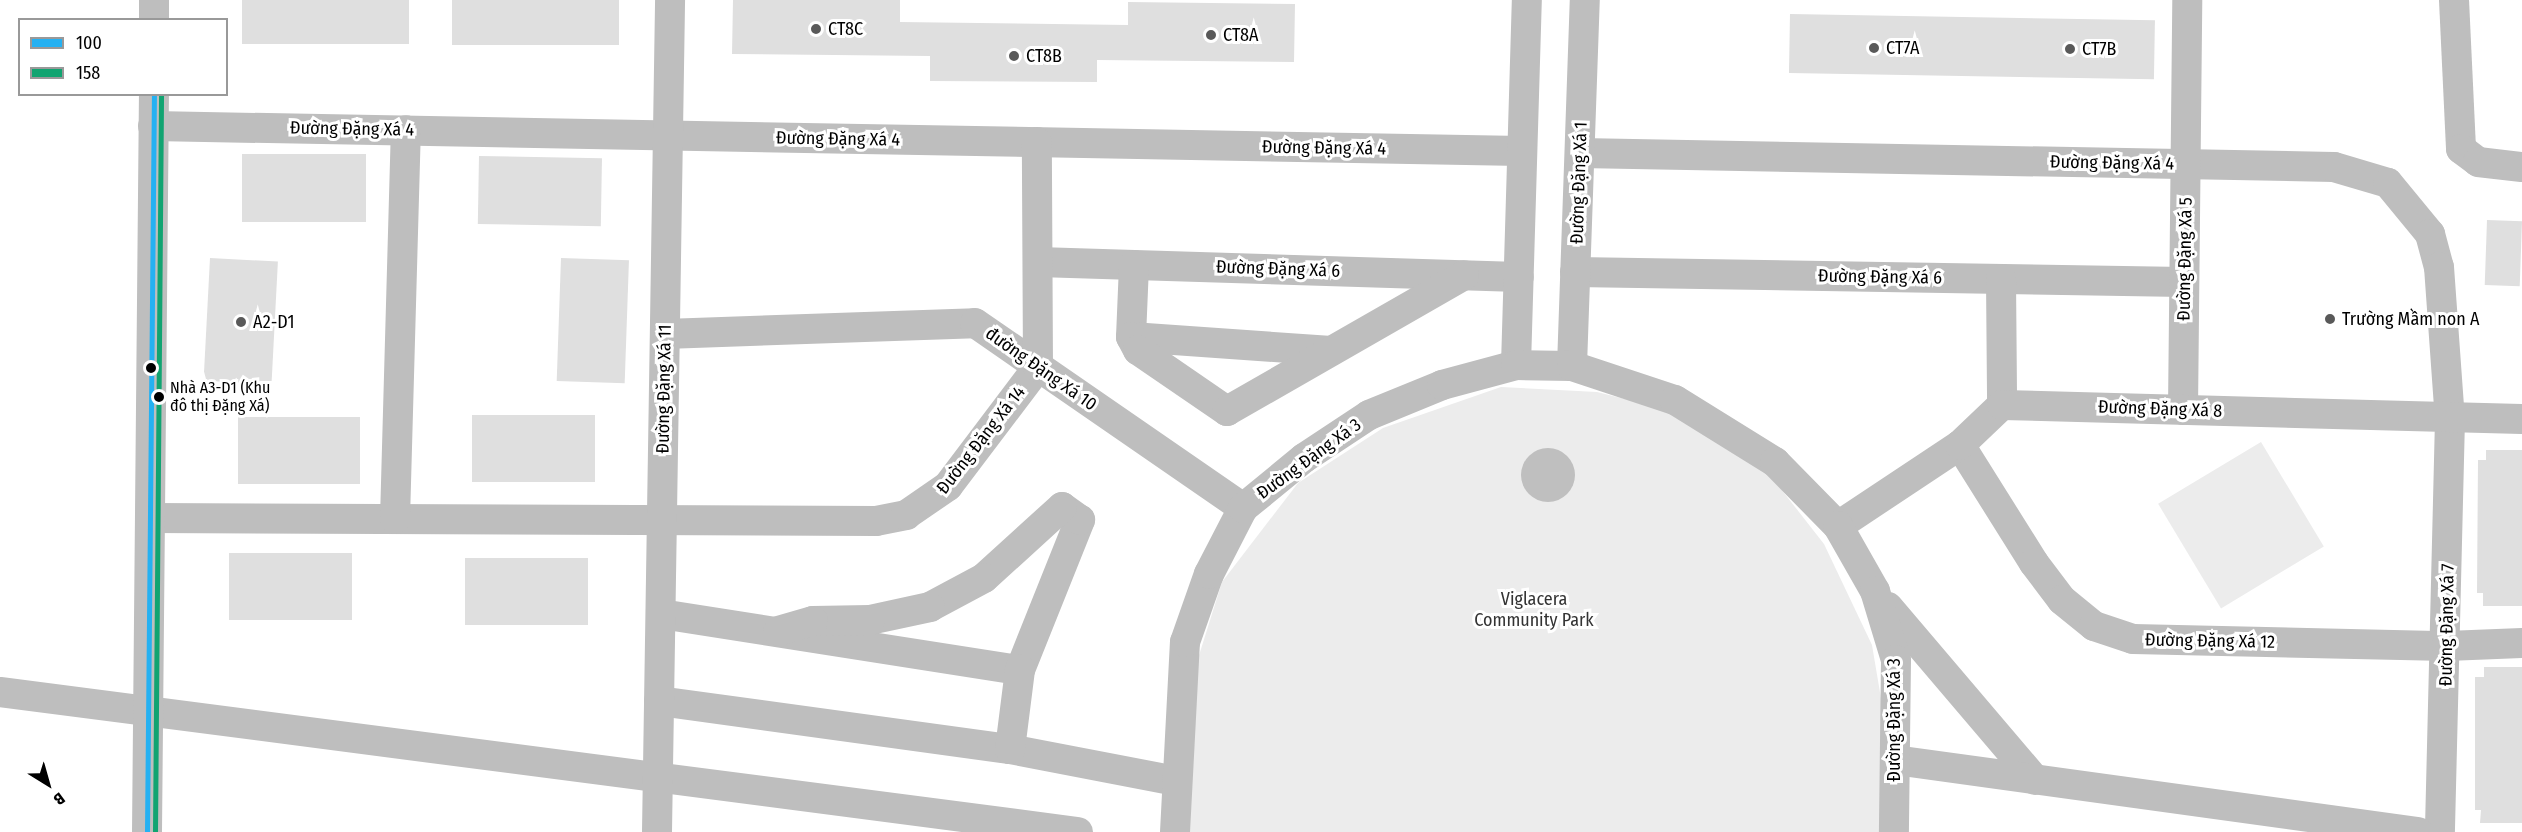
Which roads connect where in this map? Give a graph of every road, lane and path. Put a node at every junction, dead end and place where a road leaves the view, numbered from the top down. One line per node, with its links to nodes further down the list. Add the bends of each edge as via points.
1 (154, 0): 7 (street)
2 (670, 0): 11 (street, Đường Đặng Xá 11)
3 (1527, 0): 13 (street)
4 (1585, 0): 14 (street, Đường Đặng Xá 1)
5 (2187, 0): 15 (street, Đường Đặng Xá 5)
6 (2454, 0): 16 (street, via 2461,149 2478,162)
7 (154, 18)
8 (153, 96): 9 (street)
9 (153, 126): 10 (street, Đường Đặng Xá 4); 36 (street)
10 (406, 130): 11 (street, Đường Đặng Xá 4); 37 (street)
11 (668, 135): 12 (street, Đường Đặng Xá 4); 24 (street, Đường Đặng Xá 11)
12 (1037, 142): 13 (street, Đường Đặng Xá 4); 17 (street)
13 (1522, 152): 21 (street)
14 (1580, 153): 15 (street, Đường Đặng Xá 4); 19 (street, Đường Đặng Xá 1)
15 (2186, 164): 23 (street, Đường Đặng Xá 5); 32 (street, Đường Đặng Xá 4, via 2334,167 2388,183 2412,205 2430,234 2439,267)
16 (2522, 166)
17 (1038, 262): 18 (street, Đường Đặng Xá 6); 29 (street)
18 (1134, 265): 20 (street, Đường Đặng Xá 6); 25 (street)
19 (1575, 272): 22 (street, Đường Đặng Xá 6); 28 (street, Đường Đặng Xá 1)
20 (1464, 275): 21 (street, Đường Đặng Xá 6); 26 (street)
21 (1519, 277): 27 (street)
22 (2001, 279): 23 (street, Đường Đặng Xá 6); 30 (street)
23 (2184, 282): 31 (street, Đường Đặng Xá 5)
24 (665, 334): 29 (street, đường Đặng Xá 10, via 975,324); 38 (street, Đường Đặng Xá 11)
25 (1131, 337): 26 (street); 26 (street, via 1138,350 1227,411)
26 (1331, 351)
27 (1516, 365): 28 (street, Đường Đặng Xá 3); 35 (street, Đường Đặng Xá 3, via 1442,385 1370,415 1304,458)
28 (1572, 366): 39 (street, Đường Đặng Xá 3, via 1676,399 1726,427 1775,462)
29 (1038, 367): 35 (street, đường Đặng Xá 10); 38 (street, Đường Đặng Xá 14, via 948,486 906,515 876,521)
30 (2001, 405): 31 (street, Đường Đặng Xá 8); 34 (street)
31 (2182, 410): 32 (street, Đường Đặng Xá 8)
32 (2450, 419): 33 (street, Đường Đặng Xá 8); 44 (street, Đường Đặng Xá 7)
33 (2522, 419)
34 (1960, 445): 39 (street); 44 (street, Đường Đặng Xá 12, via 2034,563 2062,600 2094,626 2133,639)
35 (1243, 508): 53 (street, Đường Đặng Xá 3, via 1209,574 1185,642)
36 (150, 518): 37 (street, Đường Đặng Xá 14); 48 (street)
37 (395, 519): 38 (street, Đường Đặng Xá 14)
38 (662, 520): 41 (street, Đường Đặng Xá 11)
39 (1838, 526): 40 (street, Đường Đặng Xá 3)
40 (1875, 591): 50 (street, Đường Đặng Xá 3, via 1896,660); 52 (street)
41 (661, 614): 42 (street); 47 (street, Đường Đặng Xá 11)
42 (778, 631): 45 (street); 45 (street, via 813,621 870,620 930,607 984,578 1062,507 1080,520)
43 (2522, 643): 44 (street, Đường Đặng Xá 12)
44 (2447, 646): 60 (street, Đường Đặng Xá 7)
45 (1020, 670): 49 (street)
46 (0, 692): 48 (street)
47 (659, 701): 49 (street); 51 (street, Đường Đặng Xá 11)
48 (148, 709): 51 (street); 54 (street)
49 (1010, 749): 53 (street)
50 (1895, 760): 52 (street); 58 (street, Đường Đặng Xá 3)
51 (658, 778): 55 (street, Đường Đặng Xá 11); 56 (street)
52 (2035, 780): 59 (street)
53 (1176, 782): 57 (street, Đường Đặng Xá 3)
54 (147, 832)
55 (657, 832)
56 (1078, 832)
57 (1175, 832)
58 (1894, 832)
59 (2418, 832)
60 (2440, 832)

